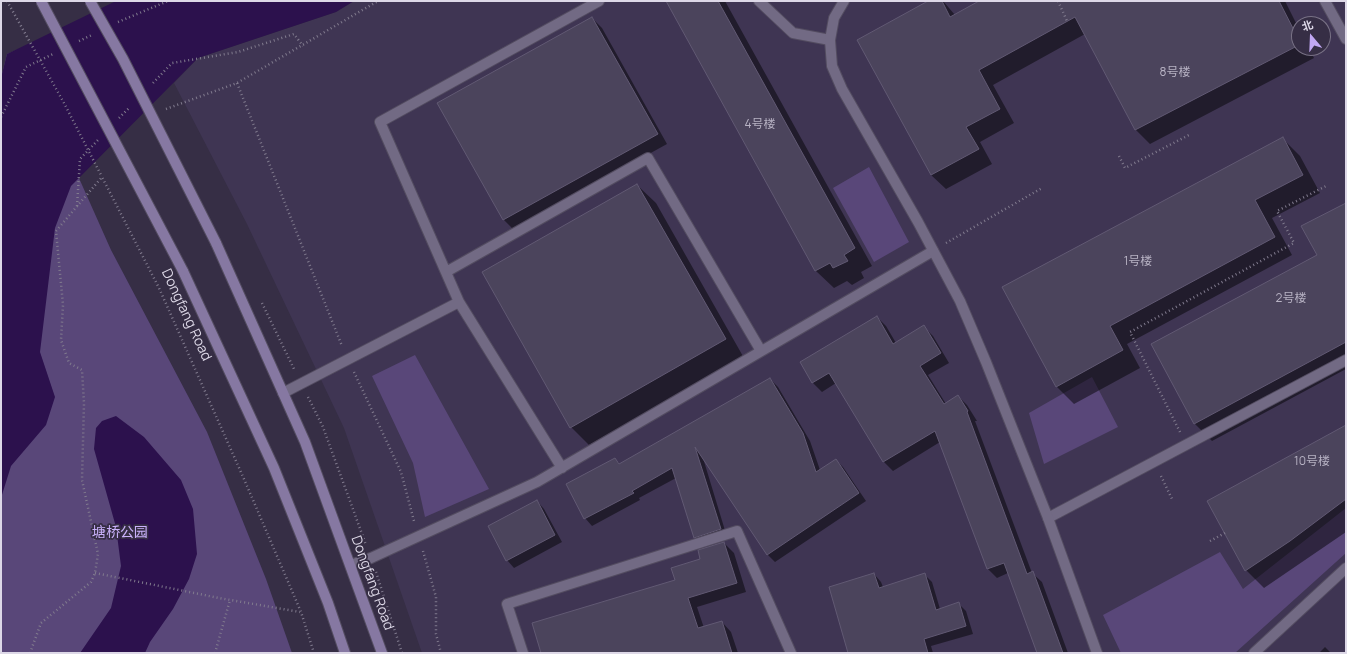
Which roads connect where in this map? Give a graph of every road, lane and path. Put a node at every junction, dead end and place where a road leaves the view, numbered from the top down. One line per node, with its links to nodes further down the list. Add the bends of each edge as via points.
1 (7, 1): 21 (path, Dongfang Road, bridge)
2 (41, 1): 46 (main road, Dongfang Road, bridge, via 183,271 274,468 328,603)
3 (90, 1): 30 (main road, Dongfang Road, bridge, via 123,58 216,243)
4 (378, 1): 13 (path)
5 (599, 1): 26 (street, via 380,122)
6 (759, 1): 12 (street, via 793,33)
7 (844, 1): 12 (street, via 834,18)
8 (1058, 1): 10 (path)
9 (1325, 1): 11 (street)
10 (1067, 21)
11 (1346, 39)
12 (830, 40): 25 (street, via 832,66 842,89)
13 (303, 46): 14 (path, via 294,34 238,52 172,64); 16 (path, via 236,83)
14 (150, 86)
15 (134, 103): 17 (path)
16 (166, 109)
17 (118, 120)
18 (1191, 134): 20 (path, via 1125,168)
19 (101, 137): 24 (path, via 80,159)
20 (1119, 156)
21 (102, 177): 24 (path); 42 (path, Dongfang Road, via 159,288)
22 (1328, 185): 31 (path, via 1277,211 1294,243 1130,332)
23 (1042, 188): 25 (path)
24 (77, 206): 40 (path, via 56,231 63,305 61,340 69,363 82,370 82,480 98,554)
25 (933, 250): 28 (street); 35 (street, via 960,301)
26 (446, 272): 27 (street); 28 (street, via 648,158)
27 (459, 302): 30 (street); 33 (street)
28 (761, 351): 33 (street)
29 (1346, 360): 31 (street)
30 (283, 393): 38 (main road, Dongfang Road, via 305,442)
31 (1186, 444): 32 (street)
32 (1154, 462): 34 (path); 35 (street)
33 (562, 468): 38 (street, via 537,482)
34 (1172, 499)
35 (1048, 518): 50 (street)
36 (1225, 534): 37 (path)
37 (1210, 541)
38 (351, 565): 47 (main road, Dongfang Road)
39 (1346, 568): 51 (street)
40 (94, 573): 41 (path); 43 (path, via 91,582 41,623)
41 (230, 600): 42 (path); 44 (path)
42 (301, 612): 45 (path, Dongfang Road)
43 (30, 653)
44 (215, 653)
45 (314, 653)
46 (345, 653)
47 (382, 653)
48 (523, 653): 49 (street, via 507,604 737,531)
49 (791, 653)
50 (1097, 653)
51 (1254, 653)

